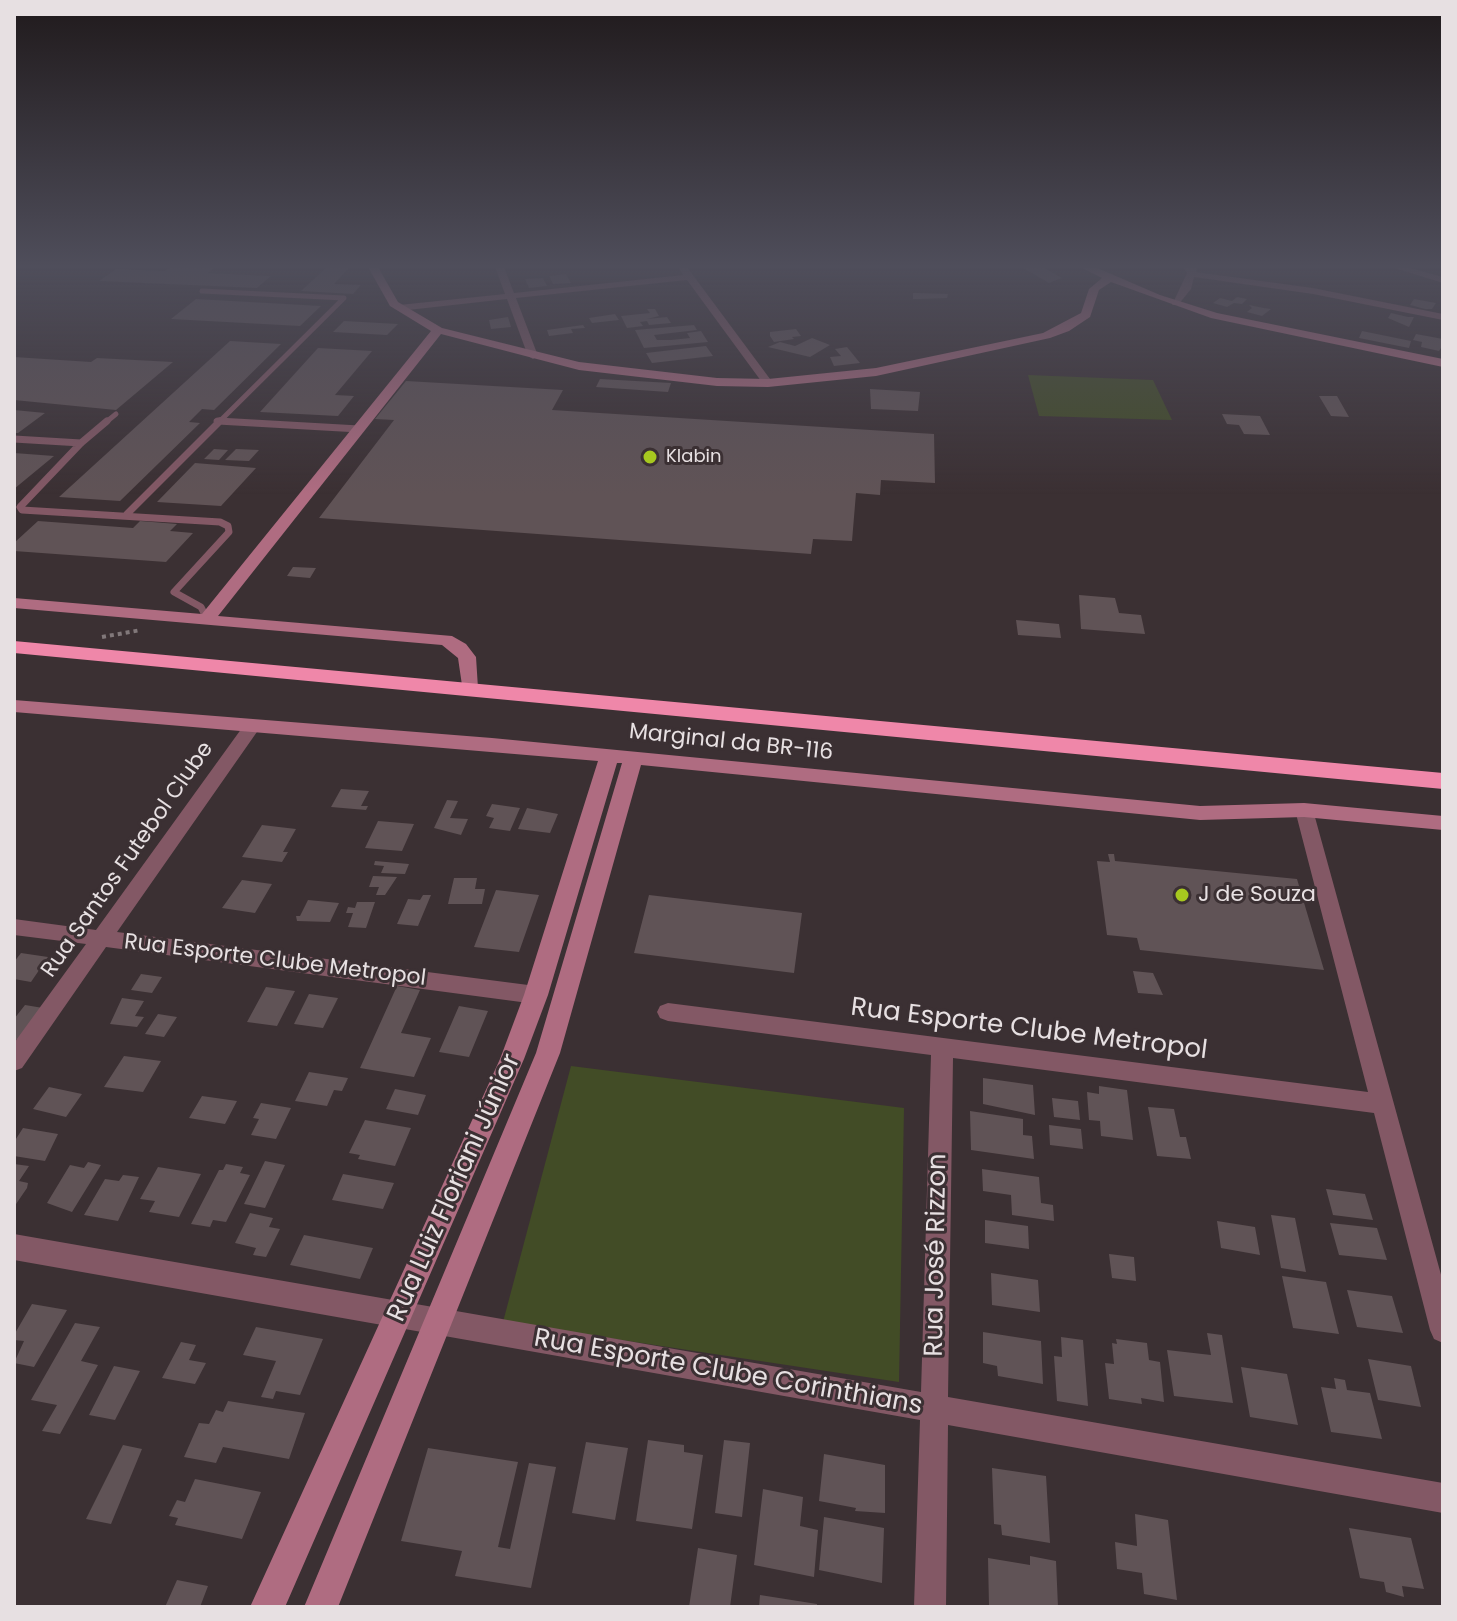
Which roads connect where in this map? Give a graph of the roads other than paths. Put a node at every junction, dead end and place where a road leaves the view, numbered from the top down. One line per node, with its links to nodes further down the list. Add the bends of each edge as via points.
1 (298, 343): 12 (lane)
2 (428, 343): 13 (street)
3 (484, 343): 8 (street)
4 (528, 343): 8 (street)
5 (738, 343): 10 (street)
6 (1016, 343): 10 (street, via 887,371)
7 (1339, 343): 9 (street)
8 (533, 356): 10 (street, via 636,373)
9 (1443, 363)
10 (768, 383)
11 (116, 414): 15 (lane)
12 (216, 421): 13 (lane); 16 (lane)
13 (359, 429): 18 (street)
14 (14, 439): 15 (lane)
15 (81, 443): 16 (lane, via 20,507)
16 (127, 514): 18 (lane, via 228,526 229,532 174,592 201,607)
17 (14, 603): 18 (street)
18 (207, 619): 20 (street, via 446,640 467,657)
19 (14, 647): 20 (highway)
20 (469, 688): 24 (highway)
21 (14, 706): 22 (street, Marginal da BR-116)
22 (253, 725): 23 (street, Marginal da BR-116); 28 (street, Rua Santos Futebol Clube)
23 (621, 757): 25 (street, Marginal da BR-116, via 1200,813); 29 (street, Rua Luiz Floriani Júnior); 36 (street, Rua Luiz Floriani Júnior, via 558,1026)
24 (1443, 781)
25 (1304, 810): 26 (street, Marginal da BR-116); 33 (street)
26 (1443, 823)
27 (14, 927): 28 (street, Rua Esporte Clube Metropol)
28 (103, 939): 29 (street, Rua Esporte Clube Metropol); 32 (street, Rua Santos Futebol Clube)
29 (536, 995): 35 (street, Rua Luiz Floriani Júnior)
30 (668, 1012): 31 (street, Rua Esporte Clube Metropol)
31 (942, 1047): 33 (street, Rua Esporte Clube Metropol); 38 (street, Rua José Rizzon)
32 (14, 1061)
33 (1382, 1104): 37 (street)
34 (14, 1247): 35 (street, Rua Esporte Clube Corinthians)
35 (400, 1315): 36 (street, Rua Esporte Clube Corinthians); 40 (street, Rua Luiz Floriani Júnior)
36 (440, 1322): 38 (street, Rua Esporte Clube Corinthians); 41 (street, Rua Luiz Floriani Júnior)
37 (1443, 1330)
38 (934, 1409): 39 (street, Rua Esporte Clube Corinthians); 42 (street, Rua José Rizzon)
39 (1443, 1498)
40 (267, 1607)
41 (321, 1607)
42 (930, 1607)

